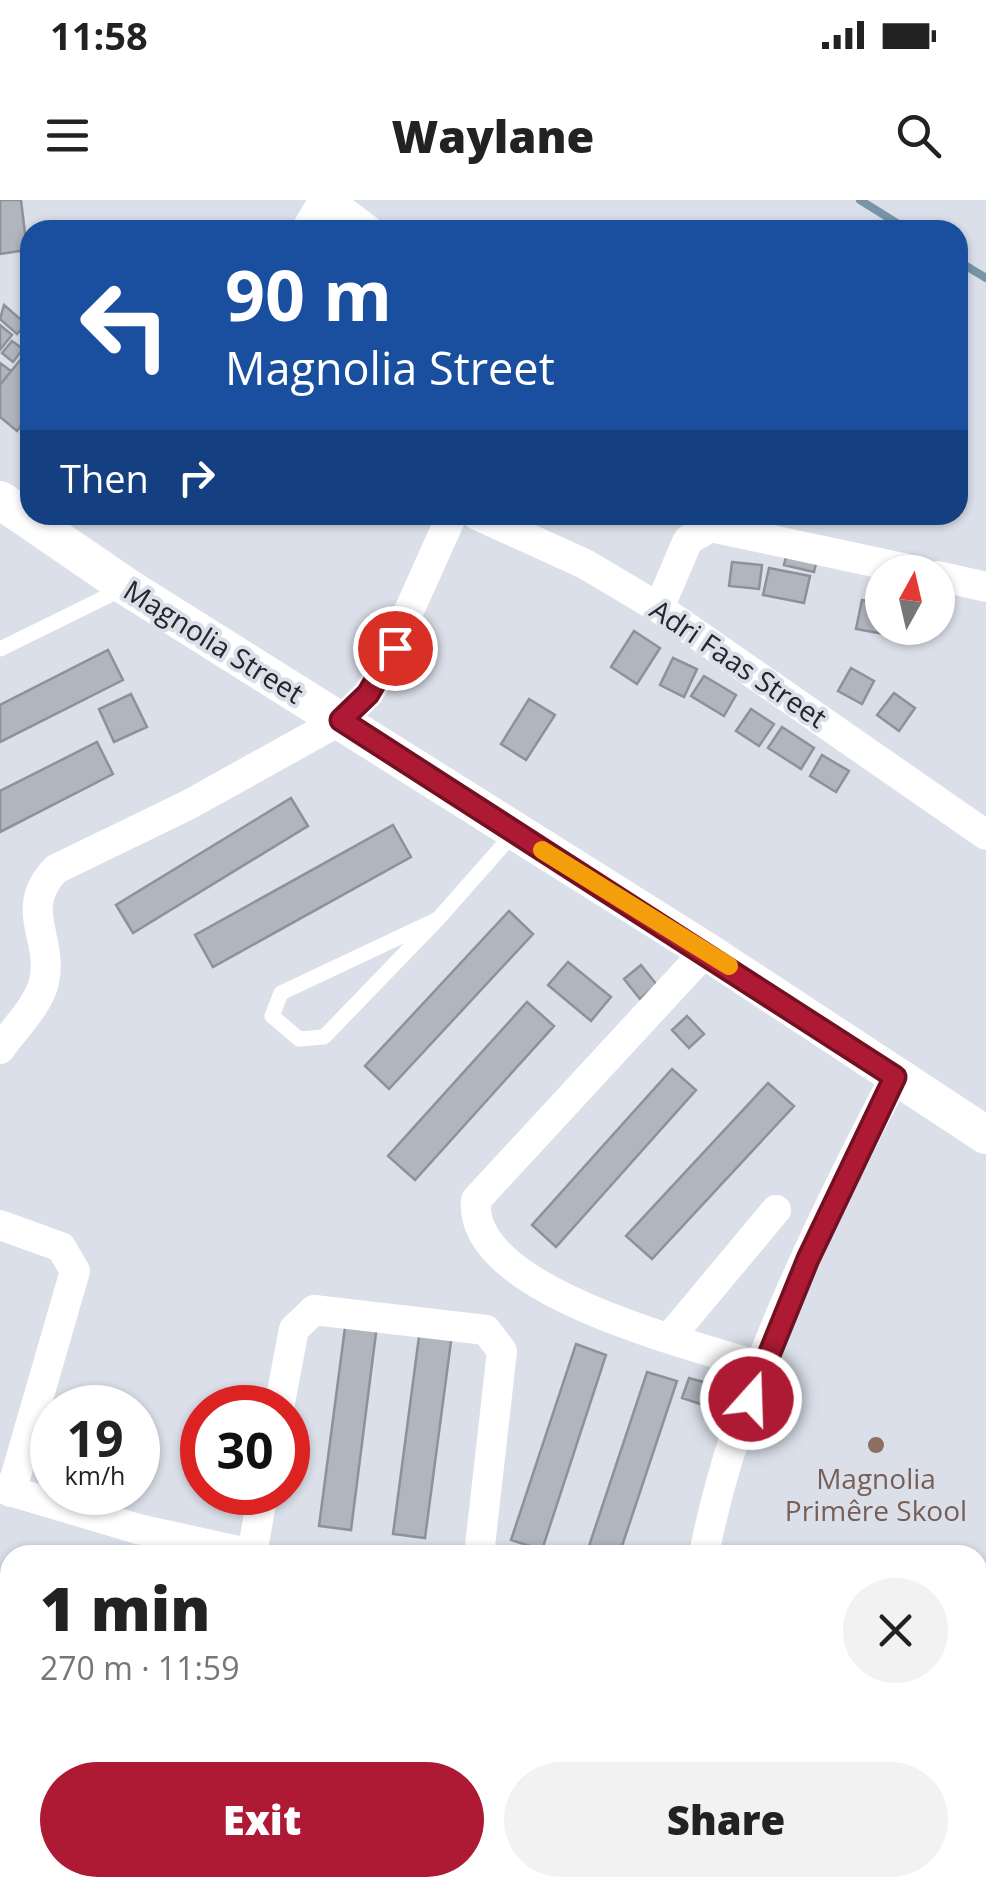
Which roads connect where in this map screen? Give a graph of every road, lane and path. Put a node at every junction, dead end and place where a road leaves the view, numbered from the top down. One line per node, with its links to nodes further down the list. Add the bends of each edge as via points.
1 (326, 200): 2 (street)
2 (354, 220)
3 (27, 525): 8 (street, Magnolia Street)
4 (448, 525): 12 (street, via 382,671)
5 (500, 525): 10 (street, Adri Faas Street)
6 (865, 560): 10 (street, via 711,527 688,540)
7 (955, 580): 9 (street)
8 (127, 587): 11 (lane); 12 (street, Magnolia Street)
9 (986, 587)
10 (659, 608): 13 (street, Adri Faas Street)
11 (0, 649)
12 (341, 720): 14 (street, Magnolia Street); 17 (street, via 56,869 36,904 45,979)
13 (984, 828)
14 (514, 833): 15 (lane); 16 (street, Magnolia Street)
15 (438, 919): 15 (lane, via 324,1037 299,1040 272,1016 281,993)
16 (706, 951): 18 (street, Magnolia Street); 22 (street, via 476,1200 480,1231 532,1282)
17 (0, 1049)
18 (895, 1077): 19 (street, Magnolia Street); 23 (street)
19 (986, 1135)
20 (776, 1210): 22 (street)
21 (0, 1225): 25 (street, via 61,1247 75,1271)
22 (670, 1338): 23 (street)
23 (762, 1366): 30 (street)
24 (283, 1385): 29 (street, via 294,1329 314,1310 486,1330 502,1351)
25 (6, 1490): 27 (street)
26 (260, 1515): 28 (street)
27 (209, 1545)
28 (255, 1545)
29 (481, 1545)
30 (706, 1545)

